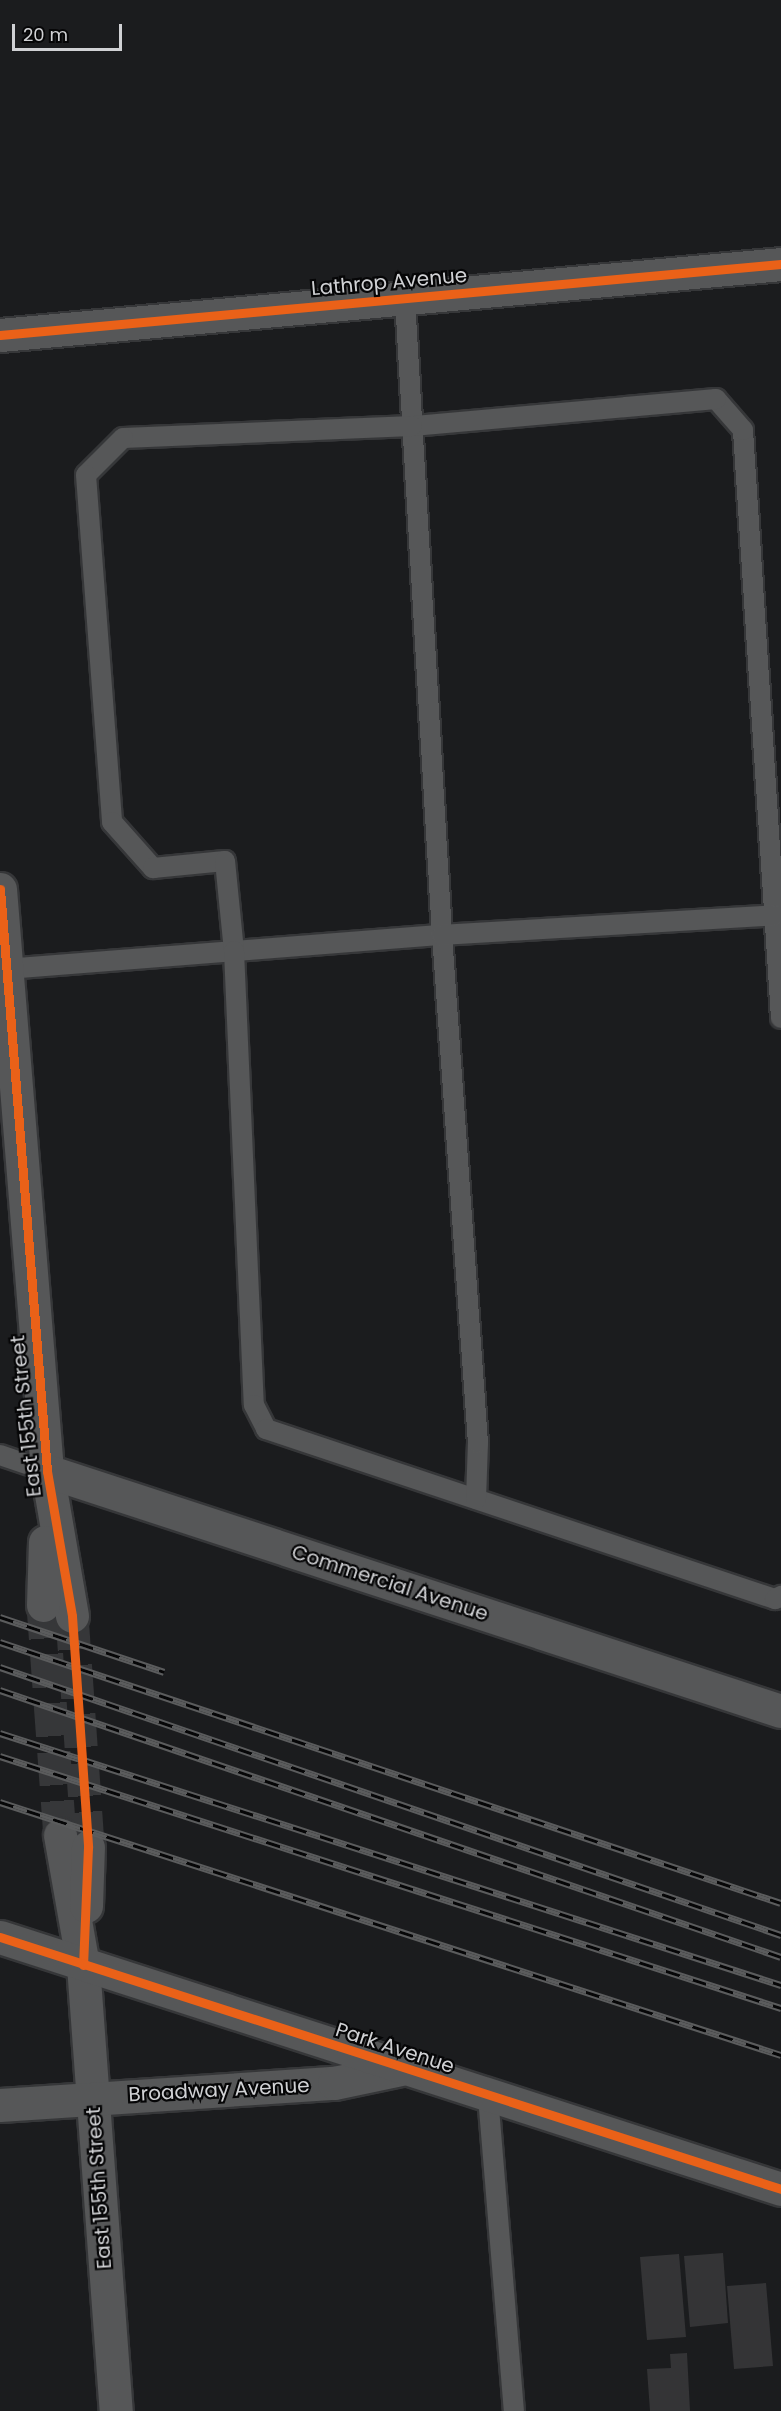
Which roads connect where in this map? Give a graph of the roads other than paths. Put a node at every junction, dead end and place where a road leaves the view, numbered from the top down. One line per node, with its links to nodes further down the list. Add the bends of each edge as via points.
1 (781, 264): 2 (street, Lathrop Avenue)
2 (405, 299): 3 (street, Lathrop Avenue); 4 (lane)
3 (0, 335)
4 (412, 426): 6 (lane, via 716,399 743,430); 7 (lane); 8 (lane, via 123,438 86,476 112,822 153,868 225,861)
5 (0, 889): 9 (street, East 155th Street)
6 (774, 915): 7 (lane); 10 (lane)
7 (442, 935): 8 (lane); 13 (lane, via 478,1443)
8 (234, 951): 9 (lane); 13 (lane, via 254,1405 266,1429)
9 (6, 969): 12 (street, East 155th Street)
10 (781, 1018)
11 (0, 1455): 12 (lane, Commercial Avenue)
12 (48, 1471): 15 (street, East 155th Street); 16 (street, Commercial Avenue)
13 (476, 1499): 14 (lane, via 775,1599)
14 (781, 1596)
15 (58, 1610)
16 (781, 1711)
17 (74, 1841): 19 (street, East 155th Street)
18 (0, 1937): 19 (street, Park Avenue)
19 (83, 1965): 20 (street, Park Avenue); 22 (street, East 155th Street)
20 (401, 2069): 21 (street, Park Avenue); 22 (street, Broadway Avenue, via 334,2083)
21 (488, 2096): 24 (street, Park Avenue); 26 (lane)
22 (93, 2098): 23 (street, Broadway Avenue); 25 (street, East 155th Street)
23 (0, 2105)
24 (781, 2189)
25 (116, 2411)
26 (514, 2411)

